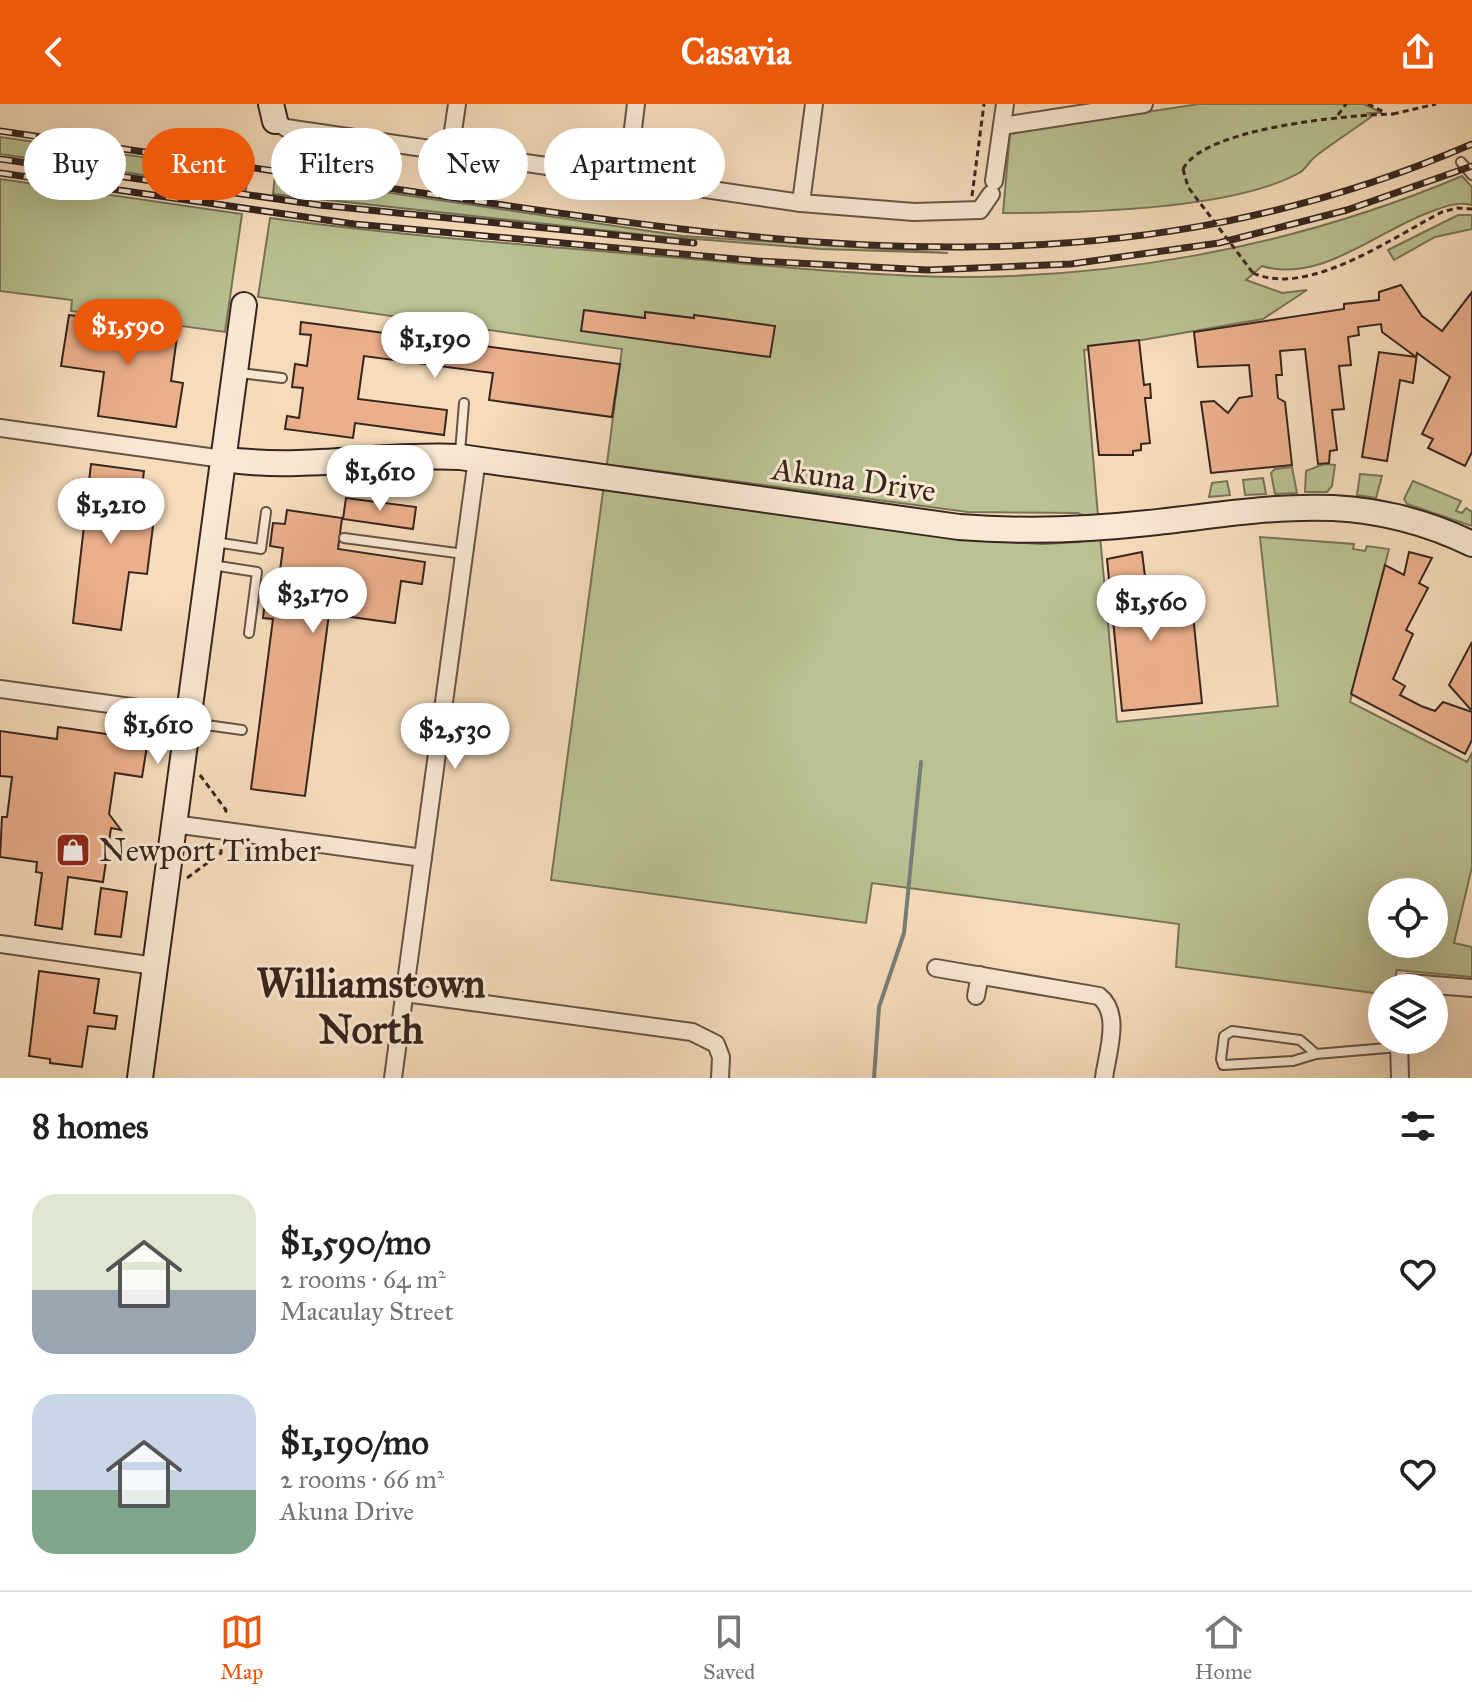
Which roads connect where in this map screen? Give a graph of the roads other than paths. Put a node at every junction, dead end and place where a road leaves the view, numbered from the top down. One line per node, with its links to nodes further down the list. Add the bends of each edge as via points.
1 (457, 104): 8 (street)
2 (636, 104): 9 (street)
3 (814, 104): 14 (street)
4 (1005, 104): 7 (street)
5 (1144, 104): 7 (street)
6 (273, 112): 10 (street, via 286,128)
7 (1002, 126): 14 (street, via 992,188 980,210 914,212)
8 (454, 128)
9 (633, 128)
10 (418, 147)
11 (1461, 162): 12 (lane)
12 (1472, 175)
13 (725, 192): 14 (street)
14 (801, 203)
15 (244, 305): 16 (street)
16 (235, 372): 17 (lane); 21 (street)
17 (282, 378)
18 (464, 403): 20 (lane)
19 (0, 428): 21 (street)
20 (468, 458): 21 (street, Akuna Drive, via 395,456 273,464); 24 (street, Akuna Drive, via 959,527 1064,530 1299,505 1399,518); 26 (street)
21 (223, 459): 25 (street)
22 (266, 512): 25 (lane, via 261,549)
23 (344, 538): 26 (lane)
24 (1472, 544)
25 (211, 553): 27 (lane, via 257,572); 29 (street)
26 (464, 554): 32 (street)
27 (249, 633)
28 (0, 689): 29 (street)
29 (189, 718): 30 (lane); 31 (street)
30 (242, 730)
31 (174, 824): 32 (street); 34 (street)
32 (423, 858): 39 (street)
33 (0, 944): 34 (street)
34 (155, 966): 44 (street)
35 (936, 968): 36 (street)
36 (980, 975): 40 (street); 47 (street, via 1102,998 1112,1016)
37 (1448, 987): 38 (street)
38 (1472, 988)
39 (405, 993): 45 (street); 46 (street, via 692,1032 716,1044)
40 (976, 996)
41 (1368, 1047): 42 (lane)
42 (1316, 1054): 42 (lane, via 1287,1062 1221,1061 1229,1031 1300,1040)
43 (1399, 1054): 48 (street)
44 (140, 1078)
45 (393, 1078)
46 (720, 1078)
47 (1104, 1078)
48 (1400, 1078)

